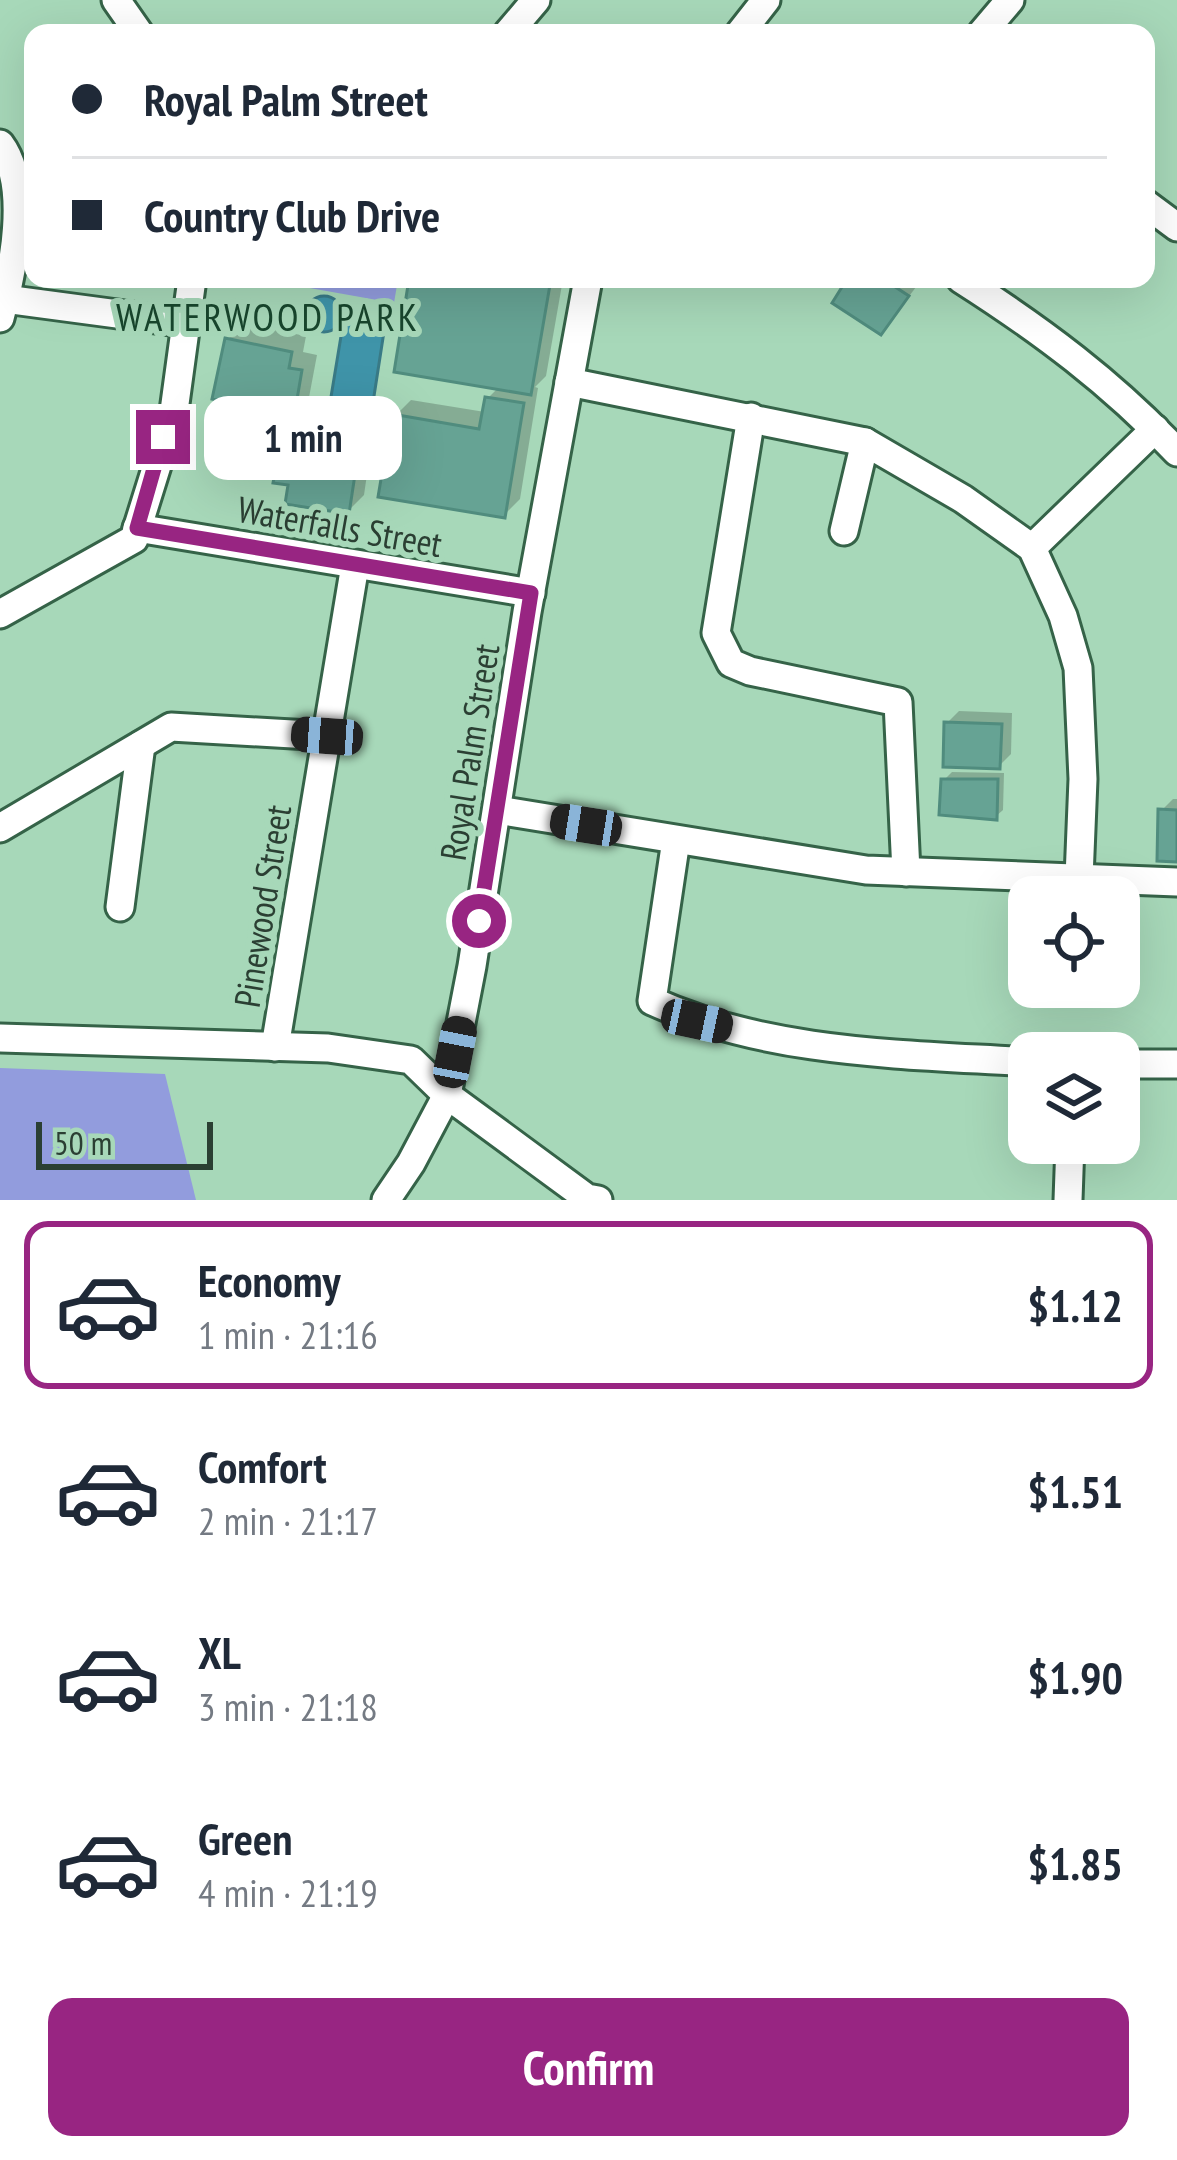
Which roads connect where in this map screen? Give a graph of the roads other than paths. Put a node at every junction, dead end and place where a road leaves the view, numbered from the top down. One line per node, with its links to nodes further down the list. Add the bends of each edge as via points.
1 (536, 0): 4 (street)
2 (766, 0): 5 (street)
3 (1010, 0): 6 (street)
4 (516, 24)
5 (747, 24)
6 (990, 24)
7 (0, 144): 11 (street, via 14,162 16,233)
8 (191, 288): 12 (street)
9 (586, 288): 13 (street, Royal Palm Street)
10 (975, 288): 15 (street, via 1128,399)
11 (3, 308): 12 (street)
12 (185, 323): 18 (street, via 174,411)
13 (569, 382): 14 (street); 22 (street, Royal Palm Street)
14 (752, 417): 16 (street); 24 (street, via 716,633)
15 (1155, 429): 17 (street); 20 (street)
16 (865, 442): 19 (street); 20 (street)
17 (1177, 452)
18 (137, 528): 21 (street, Waterfalls Street); 23 (street, via 134,539)
19 (844, 531)
20 (1032, 548): 35 (street, via 1078,668)
21 (355, 565): 22 (street, Waterfalls Street); 28 (street, Pinewood Street)
22 (531, 593): 30 (street, Royal Palm Street)
23 (0, 614)
24 (726, 655): 25 (street); 33 (street, via 750,671 910,694)
25 (703, 674)
26 (194, 699): 27 (street)
27 (195, 728): 28 (street); 29 (street, via 171,727)
28 (327, 736): 40 (street, Pinewood Street)
29 (141, 745): 31 (street); 38 (street)
30 (497, 810): 32 (street); 44 (street, Royal Palm Street)
31 (0, 828)
32 (676, 839): 33 (street); 41 (street, via 641,1008 834,1050)
33 (906, 872): 34 (street)
34 (1021, 876)
35 (1079, 876)
36 (1140, 880): 37 (street)
37 (1177, 882)
38 (119, 908)
39 (0, 1038): 40 (street)
40 (275, 1047): 44 (street, via 411,1060)
41 (1008, 1061)
42 (1140, 1064): 43 (street)
43 (1177, 1064)
44 (447, 1095): 46 (street, Royal Palm Street); 47 (street)
45 (1069, 1164): 48 (street)
46 (386, 1200)
47 (598, 1200)
48 (1068, 1200)

